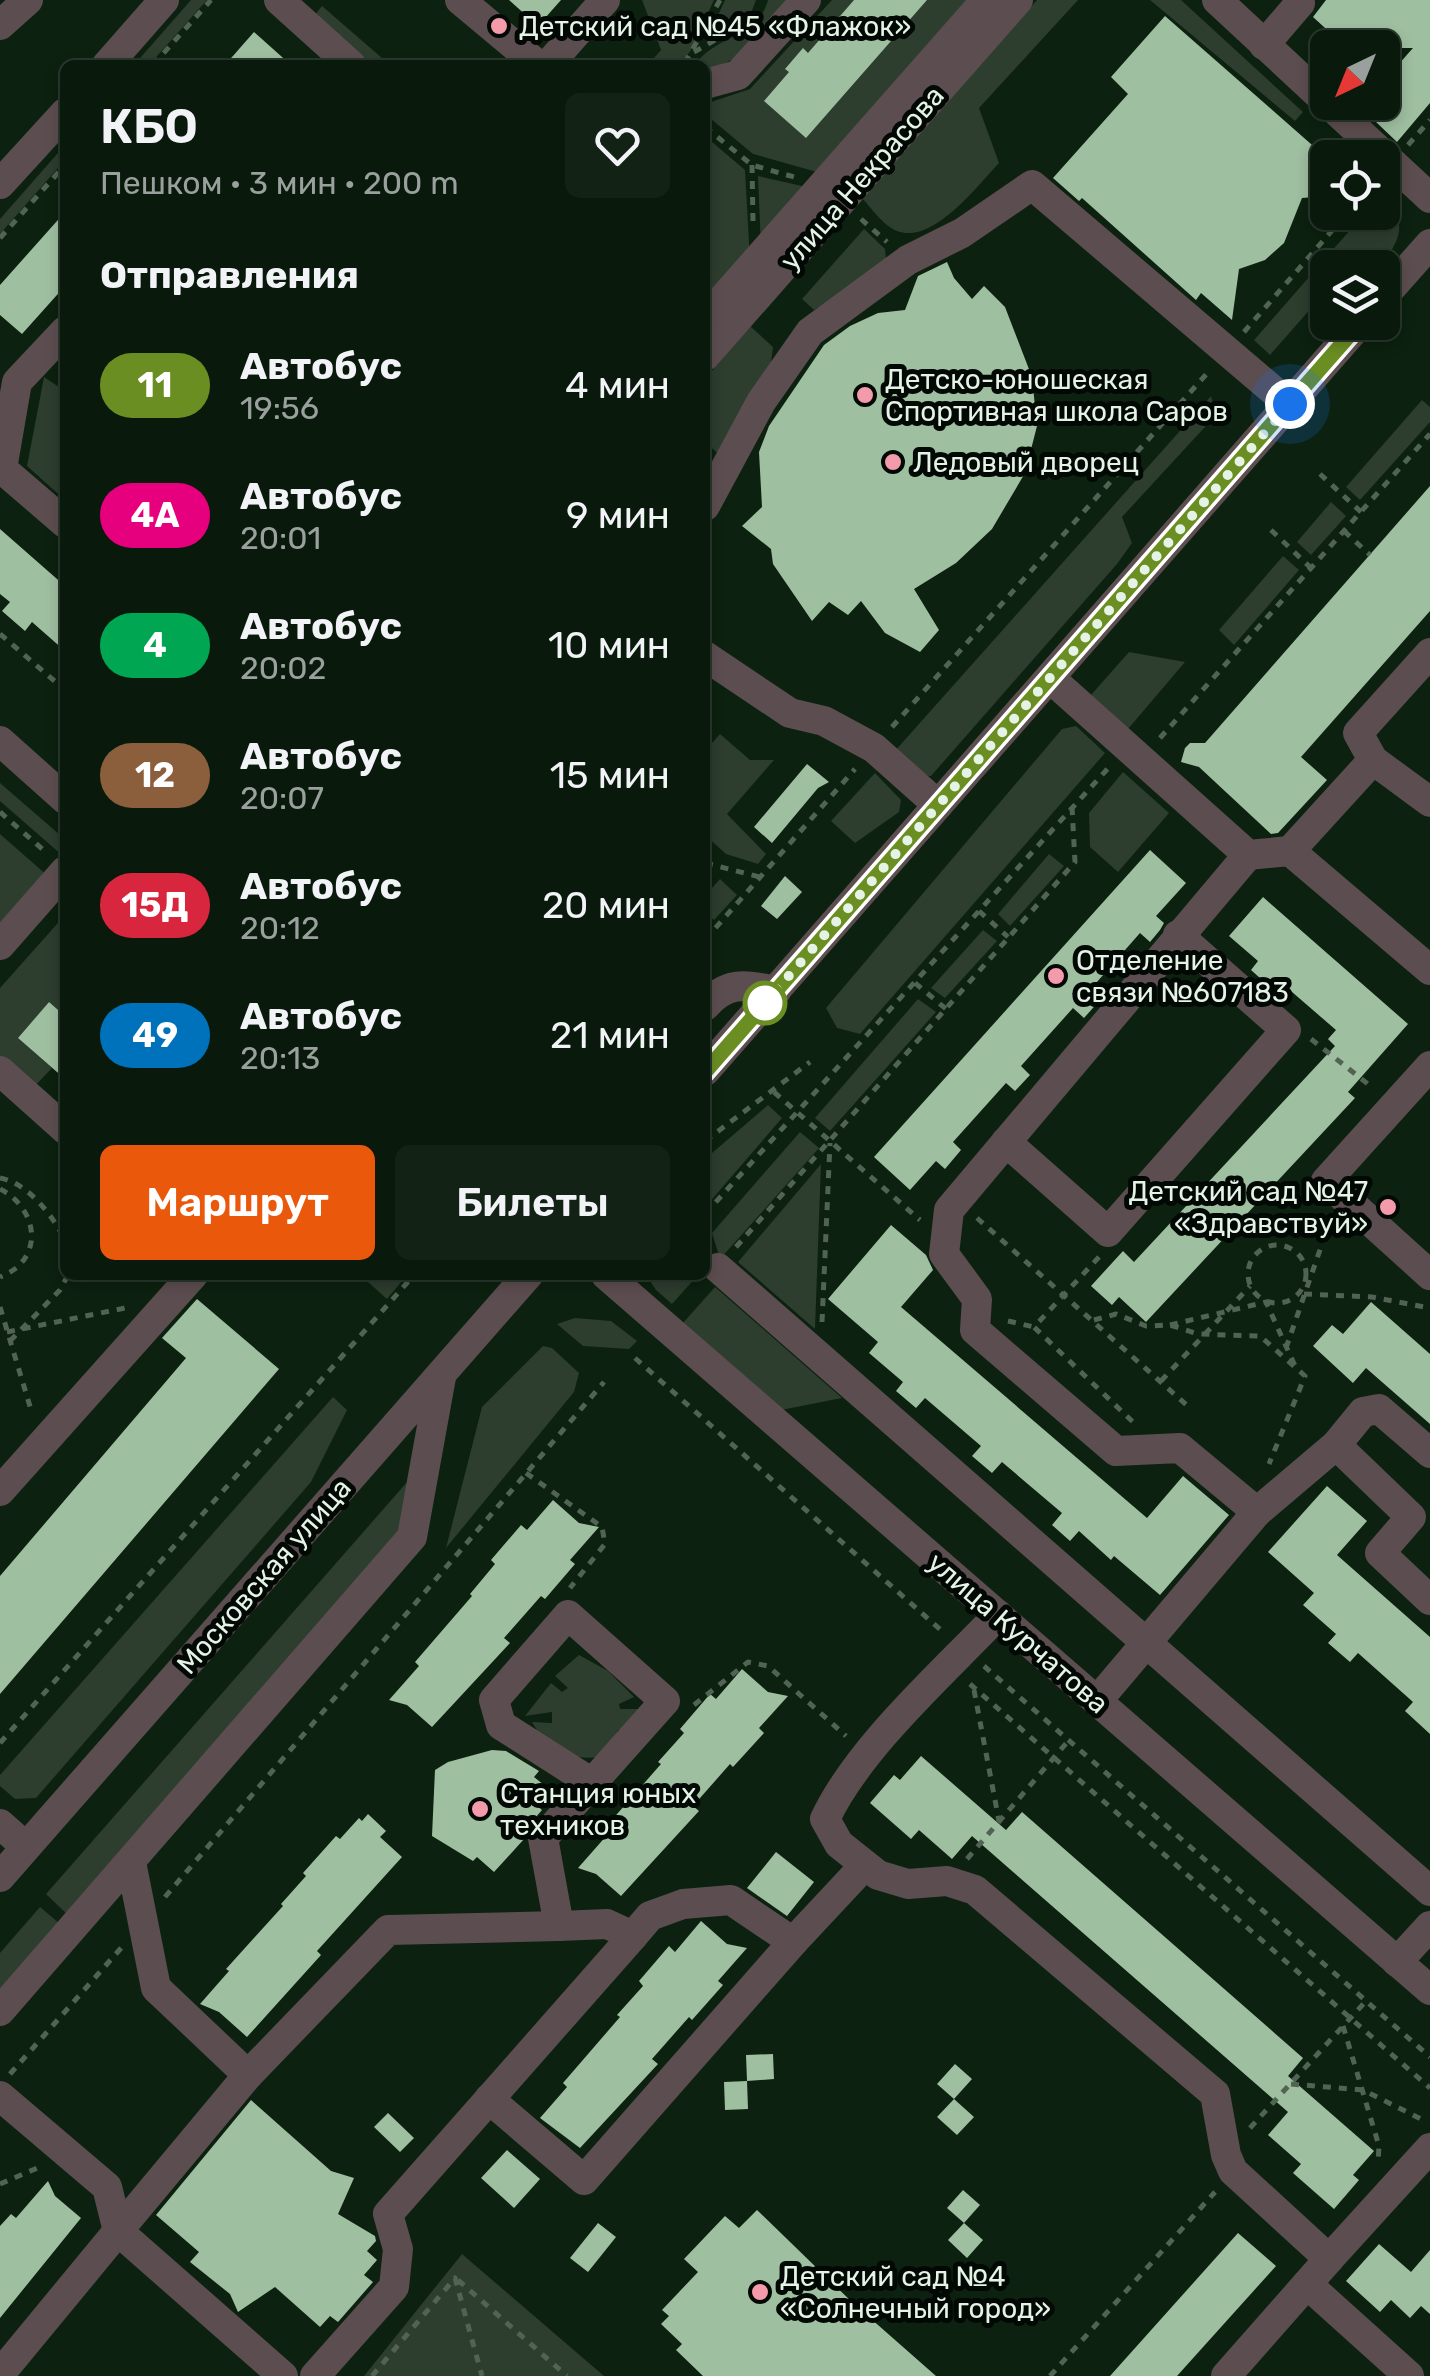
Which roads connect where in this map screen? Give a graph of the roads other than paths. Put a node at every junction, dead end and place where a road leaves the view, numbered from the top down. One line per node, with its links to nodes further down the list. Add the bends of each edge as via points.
1 (28, 0): 11 (street)
2 (164, 0): 13 (street)
3 (460, 0): 15 (street)
4 (605, 0): 16 (street)
5 (806, 0): 17 (street, via 738,75)
6 (986, 0): 23 (street, улица Некрасова)
7 (1018, 0): 26 (street, улица Некрасова)
8 (1216, 0): 12 (street)
9 (1300, 3): 12 (street)
10 (294, 5): 14 (street)
11 (0, 25)
12 (1264, 46): 20 (street)
13 (111, 60)
14 (338, 60)
15 (532, 60)
16 (552, 60)
17 (710, 83)
18 (60, 118): 19 (street)
19 (0, 184)
20 (1430, 198)
21 (1430, 244): 22 (street)
22 (1400, 278)
23 (710, 313)
24 (60, 334): 27 (street)
25 (1345, 340): 28 (street)
26 (710, 350)
27 (10, 369): 30 (street, via 18,382 2,469)
28 (1290, 404): 29 (street, via 1032,185 908,260 810,332 761,402); 33 (street)
29 (710, 497)
30 (60, 519)
31 (1430, 653): 35 (street, via 1358,733)
32 (710, 659): 38 (street, via 790,713 824,721 874,748)
33 (1050, 678): 38 (street); 40 (street)
34 (0, 741): 36 (street)
35 (1373, 760): 37 (street); 39 (street)
36 (60, 795)
37 (1430, 802)
38 (938, 805): 45 (street)
39 (1290, 851): 40 (street); 44 (street)
40 (1248, 856): 42 (street)
41 (58, 864): 43 (street)
42 (1178, 935): 51 (street); 51 (street, via 1286,1030 1108,1232)
43 (0, 944)
44 (1430, 970)
45 (776, 990): 46 (street, via 742,984); 47 (street)
46 (710, 1001)
47 (710, 1066)
48 (1430, 1066): 53 (street, via 1326,1181)
49 (0, 1071): 50 (street)
50 (60, 1125)
51 (1006, 1142): 61 (street, via 950,1210 944,1254 977,1299 975,1330 1116,1451 1180,1448)
52 (718, 1268): 64 (street)
53 (1430, 1275)
54 (188, 1280): 60 (street)
55 (524, 1280): 57 (street, Московская улица)
56 (612, 1280): 63 (street, улица Курчатова)
57 (442, 1374): 68 (street, Московская улица); 69 (street, via 412,1538)
58 (1336, 1444): 59 (street, via 1362,1412 1379,1409); 61 (street); 62 (street, via 1411,1517 1380,1553)
59 (1430, 1453)
60 (0, 1491)
61 (1268, 1502): 64 (street)
62 (1430, 1600)
63 (998, 1615): 65 (street, улица Курчатова); 70 (street, via 838,1790 824,1819 839,1844)
64 (1147, 1642): 65 (street); 72 (street)
65 (1097, 1701): 77 (street, улица Курчатова)
66 (592, 1783): 66 (street, via 665,1701 568,1615 494,1700 501,1724); 73 (street, via 543,1838)
67 (0, 1824): 68 (street)
68 (26, 1847): 71 (street, Московская улица)
69 (131, 1862): 79 (street); 80 (street, via 156,1988)
70 (865, 1865): 76 (street); 85 (street, via 908,1884 947,1881 975,1890 1215,2094 1229,2163)
71 (0, 1877)
72 (1430, 1891)
73 (559, 1926): 75 (street, via 607,1924); 80 (street, via 388,1930)
74 (1430, 1926): 77 (street)
75 (633, 1936): 76 (street, via 650,1916 683,1904 731,1900); 82 (street)
76 (793, 1942): 82 (street, via 584,2180)
77 (1397, 1962): 78 (street, улица Курчатова)
78 (1430, 1990)
79 (0, 2011)
80 (248, 2075): 84 (street)
81 (0, 2096): 84 (street, via 107,2187)
82 (490, 2099): 89 (street, via 388,2214 398,2249 394,2286)
83 (1430, 2148): 85 (street)
84 (118, 2231): 87 (street); 88 (street)
85 (1329, 2259): 86 (street)
86 (1307, 2284): 90 (street); 91 (street)
87 (0, 2374)
88 (286, 2376)
89 (315, 2376)
90 (1226, 2376)
91 (1409, 2376)

